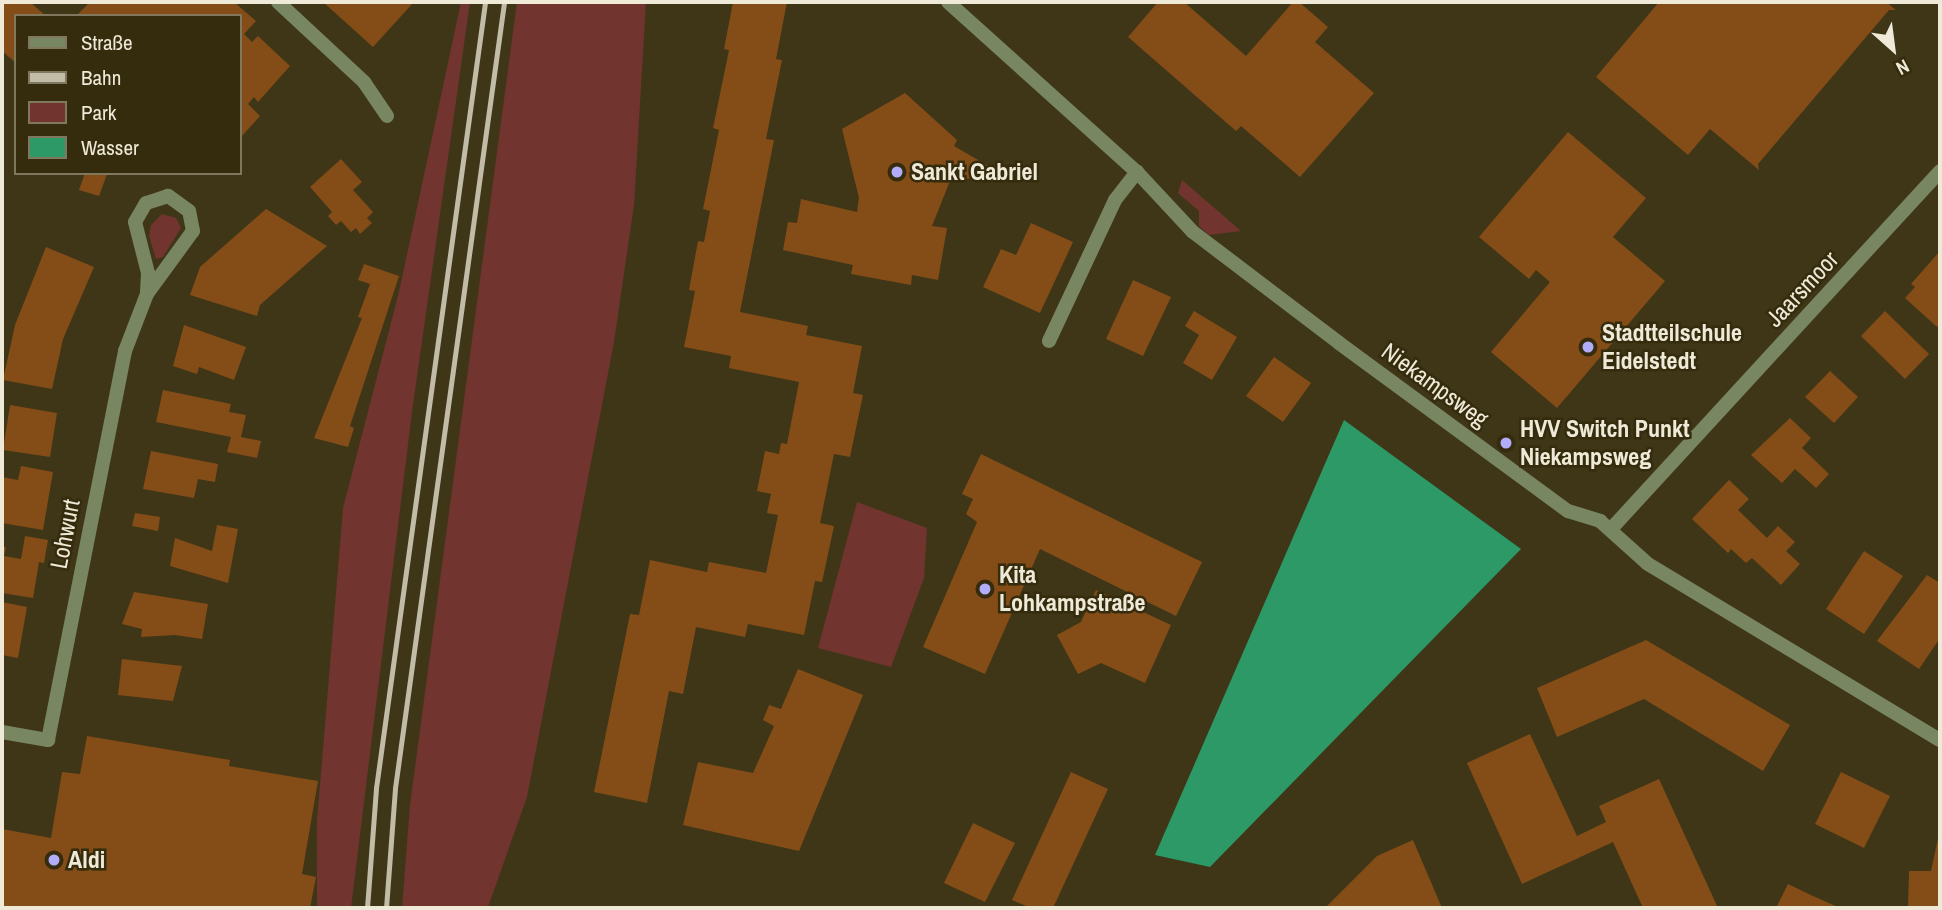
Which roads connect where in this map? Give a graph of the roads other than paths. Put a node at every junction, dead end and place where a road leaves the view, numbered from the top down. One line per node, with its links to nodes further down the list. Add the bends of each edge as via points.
1 (278, 2): 3 (street, via 364,82)
2 (948, 2): 4 (street, Niekampsweg)
3 (387, 116)
4 (1137, 172): 7 (street, via 1115,200); 8 (street, Niekampsweg, via 1204,241 1339,343 1568,511)
5 (1938, 177): 8 (street, Jaarsmoor)
6 (147, 294): 6 (street, Lohwurt, via 193,231 189,211 168,197 146,203 135,222 146,263); 9 (street, Lohwurt, via 125,351 48,740)
7 (1049, 341)
8 (1612, 529): 10 (street, Niekampsweg, via 1648,564)
9 (2, 732)
10 (1940, 740)

